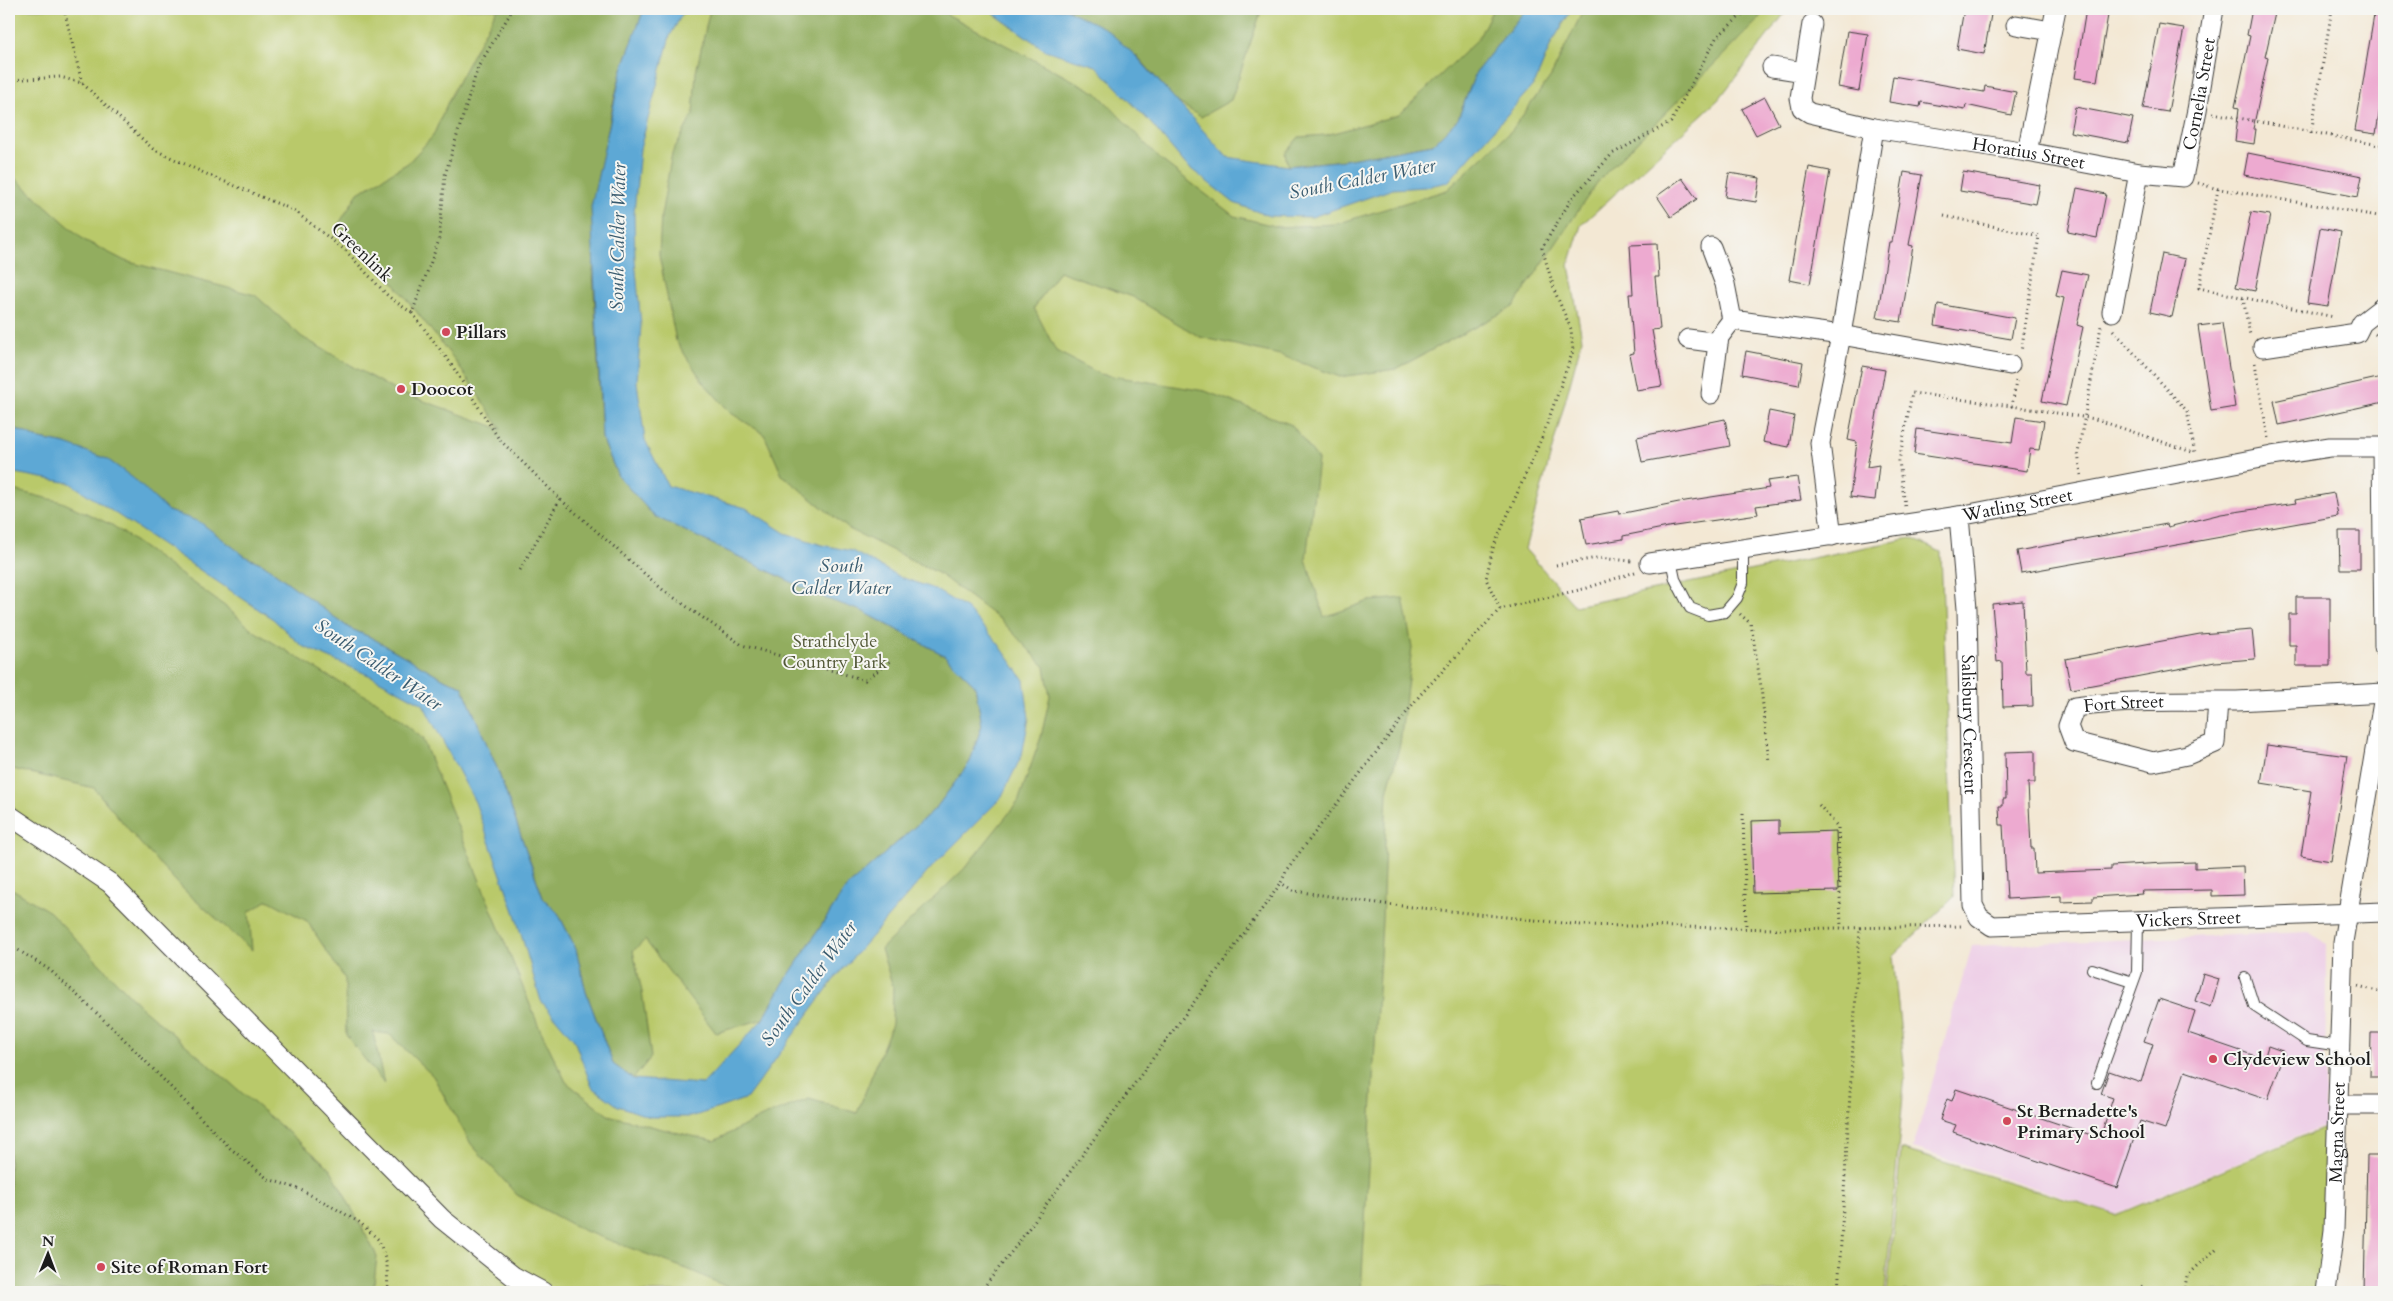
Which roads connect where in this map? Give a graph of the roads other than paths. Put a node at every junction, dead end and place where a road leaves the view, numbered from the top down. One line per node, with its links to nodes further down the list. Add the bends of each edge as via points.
1 (2056, 9): 5 (street)
2 (2214, 9): 11 (street, Cornelia Street)
3 (1812, 24): 7 (street, Horatius Street)
4 (2016, 25): 5 (street)
5 (2052, 32): 9 (street)
6 (1772, 67): 7 (street)
7 (1804, 72): 8 (street, Horatius Street, via 1800,98 1802,108 1810,113)
8 (1874, 128): 9 (street, Horatius Street); 16 (street)
9 (2027, 152): 10 (street, Horatius Street)
10 (2139, 174): 11 (street, Horatius Street); 14 (street)
11 (2183, 177)
12 (1711, 247): 15 (street, via 1725,284)
13 (2384, 306): 19 (street, via 2362,323 2357,333)
14 (2108, 315)
15 (1732, 320): 16 (street); 18 (street, via 1719,337)
16 (1841, 335): 20 (street); 24 (street, via 1820,443)
17 (1688, 339): 18 (street)
18 (1718, 344): 21 (street)
19 (2256, 346)
20 (2016, 367)
21 (1711, 394)
22 (2383, 447): 23 (street, Watling Street, via 2330,447 2272,456); 28 (street)
23 (1959, 516): 24 (street, Watling Street); 35 (street, Salisbury Crescent, via 1967,609 1973,905 1979,917)
24 (1832, 536): 25 (street, Watling Street)
25 (1743, 549): 26 (street, Watling Street); 26 (lane, via 1743,582 1737,598 1726,612 1708,615 1690,608 1675,579)
26 (1671, 560): 27 (street, Watling Street)
27 (1647, 566)
28 (2384, 647)
29 (2384, 694): 30 (street, Fort Street); 33 (street, Magna Street)
30 (2218, 701): 30 (street, Fort Street, via 2215,743 2186,755 2153,762 2074,742 2068,726 2075,707 2115,702)
31 (9, 815): 43 (street, via 110,883 442,1219 513,1276)
32 (2384, 912): 33 (street, Vickers Street)
33 (2346, 914): 34 (street, Vickers Street); 39 (street, Magna Street)
34 (2138, 921): 35 (street, Vickers Street); 38 (lane, via 2139,965)
35 (1992, 926)
36 (2092, 969): 38 (lane)
37 (2245, 978): 39 (lane, via 2254,1006 2296,1036)
38 (2133, 982): 40 (lane)
39 (2340, 1046): 42 (street, Magna Street)
40 (2097, 1083)
41 (2384, 1105): 42 (street)
42 (2339, 1106): 44 (street, Magna Street, via 2334,1230)
43 (542, 1292)
44 (2326, 1292)

